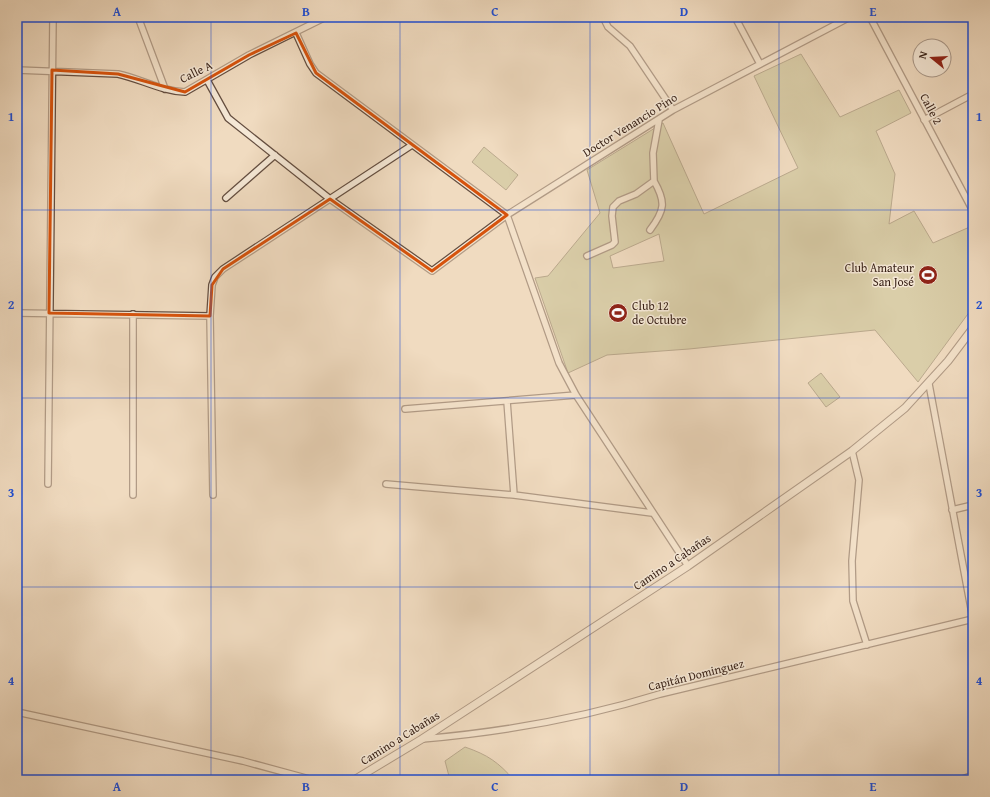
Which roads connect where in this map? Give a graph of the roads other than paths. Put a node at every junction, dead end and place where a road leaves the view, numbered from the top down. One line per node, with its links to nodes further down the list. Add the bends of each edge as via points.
1 (53, 17): 11 (street)
2 (138, 17): 13 (street)
3 (326, 17): 8 (street, Calle A)
4 (603, 17): 15 (street, via 608,27 630,46)
5 (735, 17): 9 (street)
6 (850, 17): 9 (street, Doctor Venancio Pino)
7 (870, 17): 17 (street, Calle 2)
8 (296, 33): 12 (street, Calle A, via 249,55); 18 (street, via 316,73)
9 (760, 64): 15 (street, Doctor Venancio Pino)
10 (17, 70): 11 (street, Calle A)
11 (52, 70): 13 (street, Calle A, via 118,74); 28 (street)
12 (207, 80): 13 (street, Calle A, via 185,92); 19 (street, via 228,118)
13 (165, 89)
14 (973, 94): 17 (street)
15 (673, 110): 16 (street, Doctor Venancio Pino)
16 (659, 120): 20 (street, via 653,153); 24 (street, Doctor Venancio Pino)
17 (924, 120): 23 (street, Calle 2)
18 (412, 145): 22 (street); 24 (street)
19 (275, 155): 21 (street); 22 (street)
20 (654, 181): 25 (street, via 663,196 660,215); 26 (street, via 613,207 615,242)
21 (226, 198)
22 (330, 199): 24 (street, Doctor Venancio Pino, via 432,271); 30 (street, via 223,269 212,285)
23 (973, 211)
24 (507, 215): 34 (street, via 559,363)
25 (650, 230)
26 (587, 256)
27 (17, 313): 28 (street)
28 (49, 313): 29 (street); 38 (street)
29 (133, 314): 30 (street); 40 (street)
30 (210, 316): 41 (street)
31 (973, 328): 32 (street, Camino a Cabañas)
32 (970, 336): 33 (street, Camino a Cabañas)
33 (929, 384): 37 (street, Camino a Cabañas, via 905,408); 44 (street)
34 (576, 395): 35 (street); 45 (street)
35 (508, 401): 36 (street); 42 (street)
36 (405, 409)
37 (852, 451): 46 (street, Camino a Cabañas); 48 (street, via 859,480 852,561 853,601)
38 (48, 484)
39 (386, 484): 42 (street)
40 (133, 495)
41 (213, 495)
42 (514, 495): 45 (street)
43 (973, 505): 44 (street)
44 (952, 510): 47 (street)
45 (652, 513): 46 (street)
46 (688, 566): 50 (street, Camino a Cabañas)
47 (973, 619): 48 (street, Capitán Dominguez)
48 (867, 644): 50 (street, Capitán Dominguez, via 660,694 610,710 540,724)
49 (17, 712): 52 (street, via 243,761)
50 (422, 739): 53 (street, Camino a Cabañas)
51 (973, 775): 54 (street)
52 (314, 780)
53 (354, 780)
54 (960, 780)

